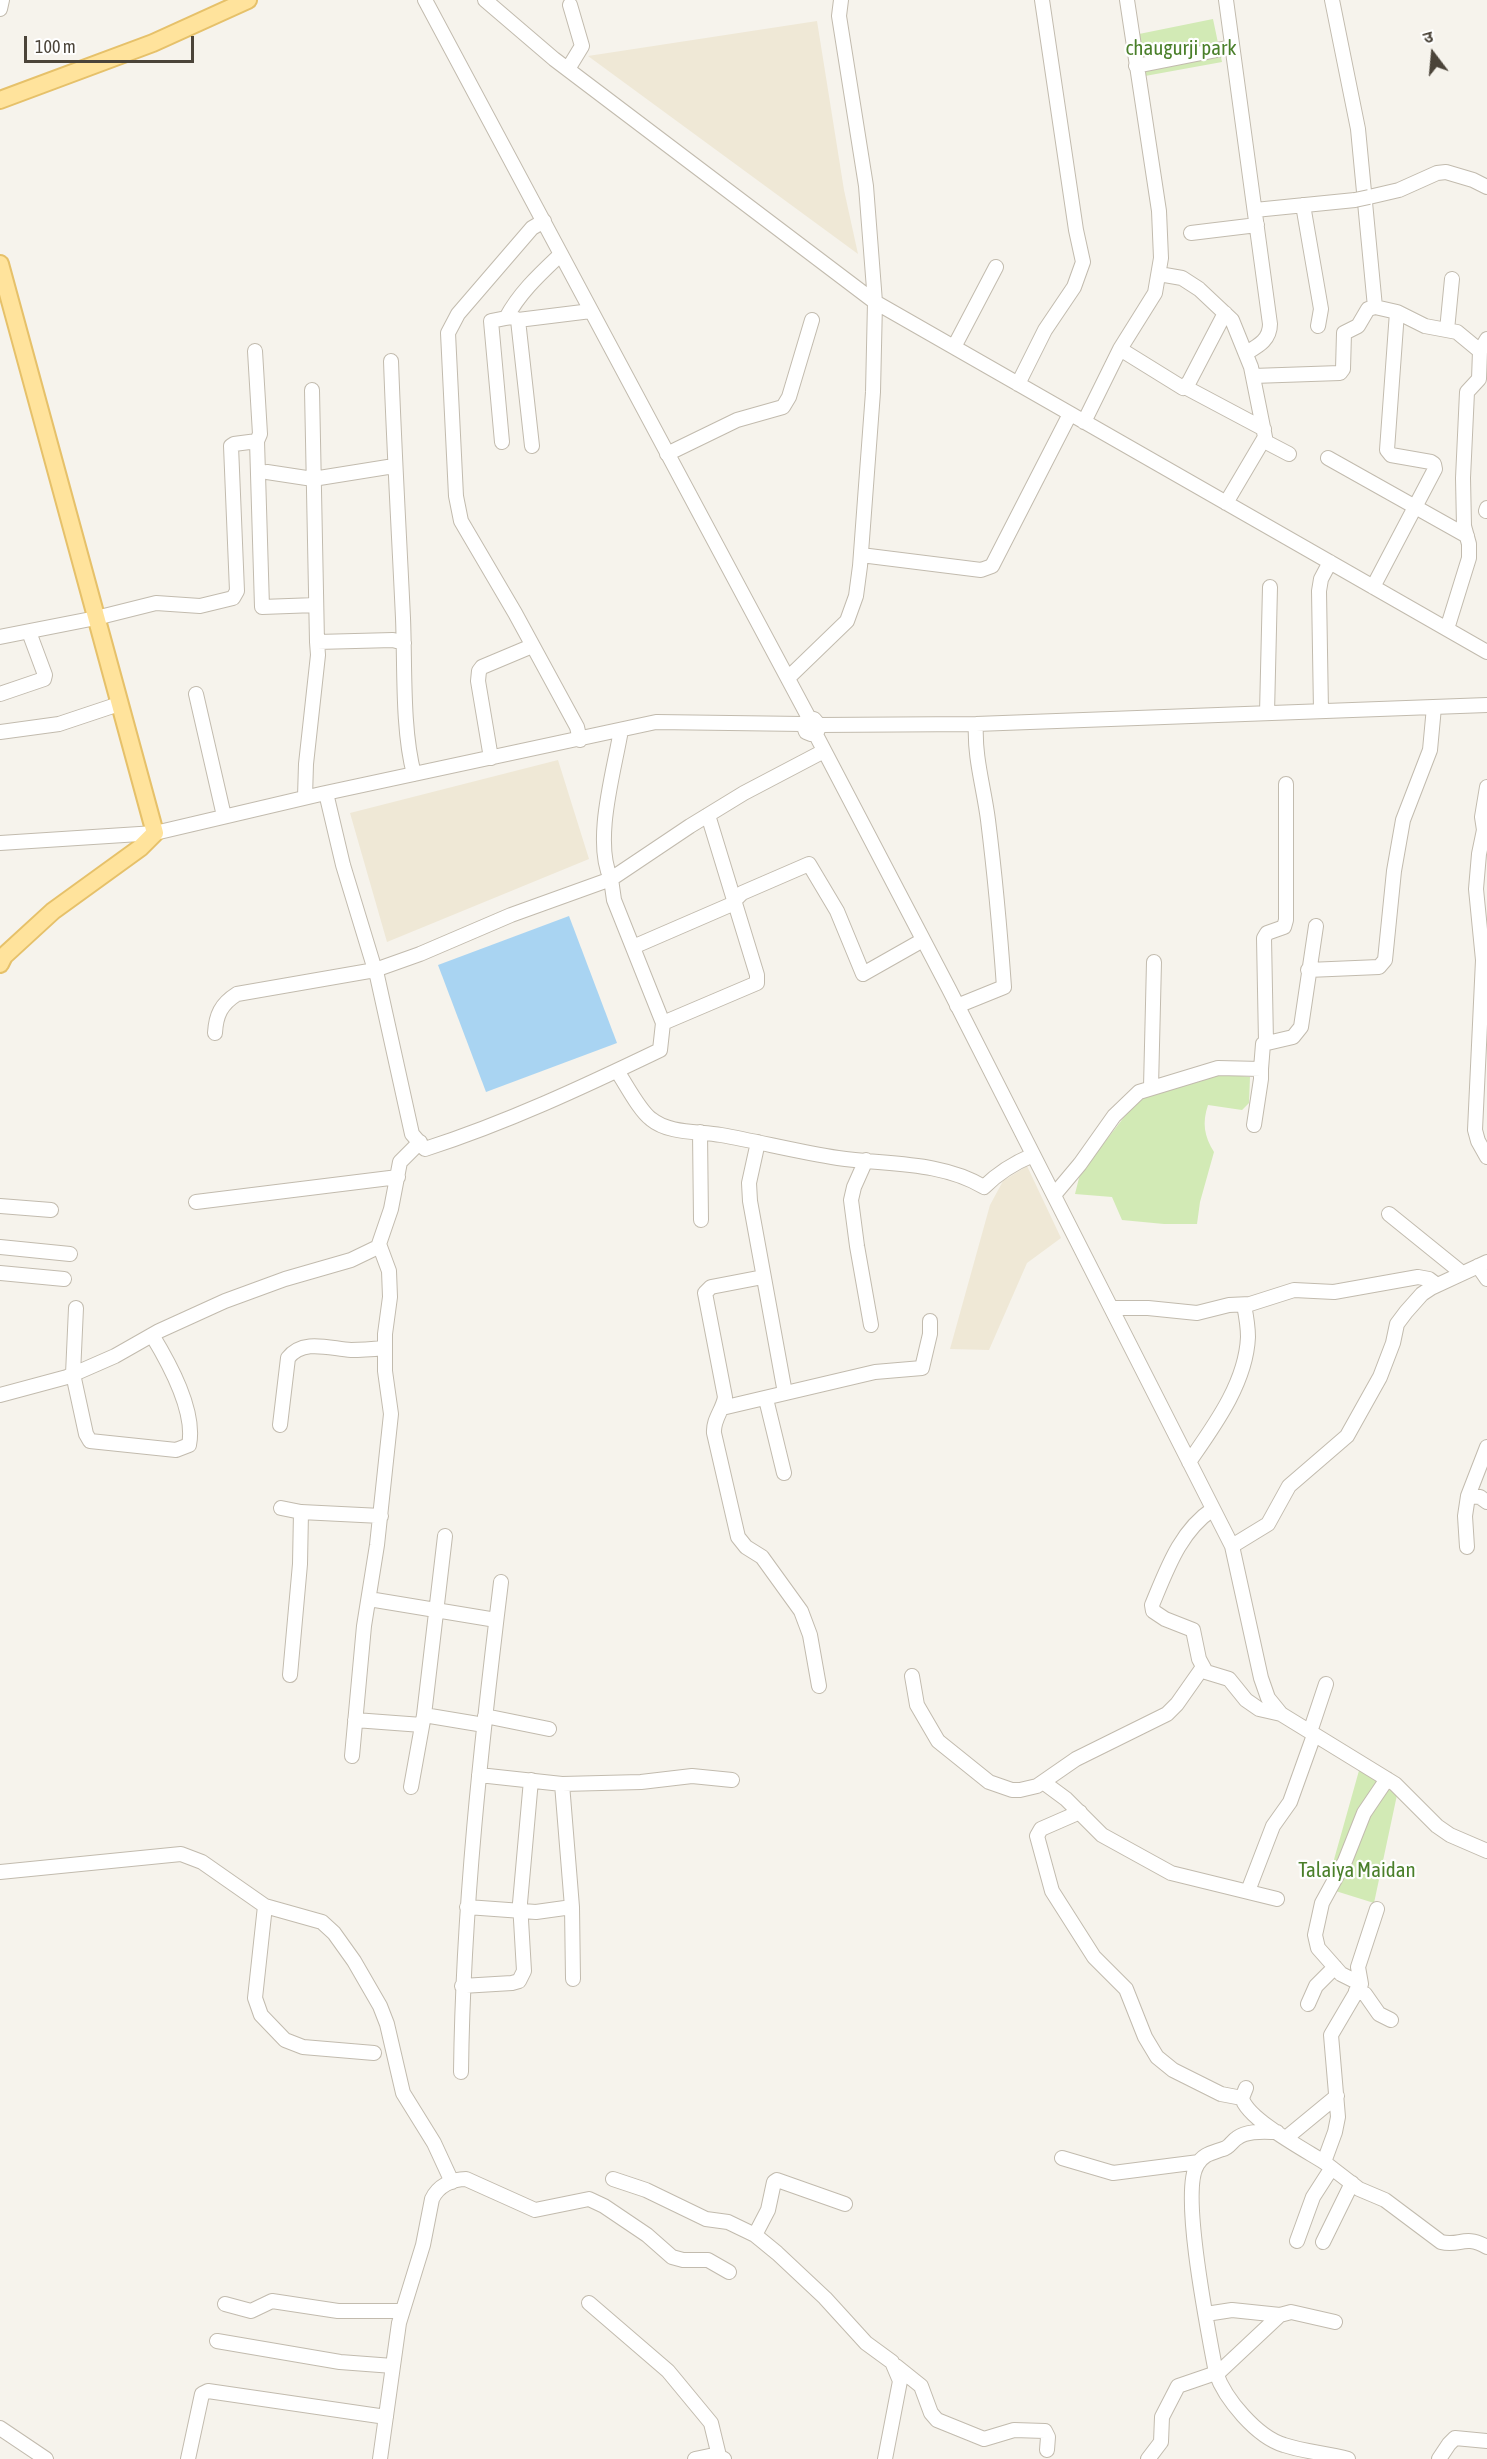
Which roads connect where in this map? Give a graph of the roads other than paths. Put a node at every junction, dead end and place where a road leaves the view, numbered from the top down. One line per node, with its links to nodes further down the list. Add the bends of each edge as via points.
1 (2, 0): 12 (street)
2 (248, 0): 17 (main road, via 153,43)
3 (425, 0): 21 (street)
4 (485, 0): 16 (street)
5 (829, 0): 13 (street)
6 (841, 0): 13 (street)
7 (1042, 0): 45 (street, via 1083,262 1074,287)
8 (1128, 0): 15 (street)
9 (1226, 0): 14 (street)
10 (1332, 0): 30 (street, via 1358,129)
11 (570, 5): 16 (street, via 582,46)
12 (0, 9)
13 (839, 16): 29 (street, via 866,186)
14 (1233, 47): 15 (street); 20 (street)
15 (1136, 66): 27 (street, via 1159,211)
16 (568, 69): 29 (street)
17 (0, 100)
18 (1487, 187): 19 (street, bridge, via 1446,172 1369,197)
19 (1303, 205): 20 (street); 36 (street, via 1321,309)
20 (1255, 210): 22 (street)
21 (544, 221): 24 (street); 75 (street, via 532,228 458,314 448,333 447,347 461,521)
22 (1257, 225): 23 (street); 42 (street, via 1270,329 1260,344)
23 (1191, 232)
24 (561, 254): 31 (street); 34 (street, via 516,300)
25 (0, 264): 69 (main road)
26 (996, 267): 39 (street)
27 (1159, 274): 33 (street, via 1182,278); 40 (street, via 1155,293)
28 (1452, 279): 37 (street)
29 (875, 302): 39 (street); 64 (street)
30 (1375, 307): 32 (street); 44 (street, via 1368,309 1358,326 1344,333 1340,374)
31 (591, 311): 34 (street); 55 (street)
32 (1397, 312): 37 (street, via 1425,326); 62 (street, via 1387,450 1391,455 1434,464)
33 (1225, 313): 42 (street); 47 (street)
34 (511, 319): 53 (street, via 491,321); 54 (street)
35 (812, 320): 55 (street, via 783,407 737,420)
36 (1318, 326)
37 (1448, 330): 38 (street)
38 (1484, 345): 46 (street)
39 (954, 347): 45 (street)
40 (1120, 349): 47 (street); 50 (street)
41 (255, 351): 52 (street, via 260,434)
42 (1246, 352): 44 (street)
43 (392, 361): 58 (street)
44 (1253, 376): 51 (street)
45 (1018, 384): 49 (street)
46 (1479, 384): 63 (street, via 1467,392 1464,425)
47 (1185, 387): 51 (street)
48 (312, 390): 60 (street)
49 (1070, 414): 50 (street); 64 (street, via 992,566 981,570)
50 (1084, 422): 61 (street)
51 (1264, 433): 56 (street, via 1266,442); 61 (street)
52 (257, 441): 68 (street, via 262,607); 69 (street, via 231,446 237,591 233,598 200,606 156,603)
53 (502, 442)
54 (532, 446)
55 (667, 454): 77 (street)
56 (1289, 454)
57 (1328, 458): 62 (street)
58 (394, 466): 60 (street); 74 (street)
59 (267, 472): 60 (street)
60 (313, 479): 68 (street)
61 (1226, 503): 65 (street)
62 (1416, 507): 63 (street); 67 (street)
63 (1467, 536): 70 (street, via 1468,565)
64 (861, 555): 77 (street, via 856,596 847,621)
65 (1330, 562): 67 (street); 83 (street, via 1319,591)
66 (1270, 587): 84 (street)
67 (1373, 587): 70 (street)
68 (316, 605): 73 (street)
69 (96, 618): 71 (street); 80 (main road)
70 (1447, 629): 76 (street)
71 (29, 632): 72 (street); 78 (street, via 44,679)
72 (0, 637)
73 (317, 642): 74 (street); 96 (street)
74 (404, 643): 92 (street)
75 (532, 646): 89 (street, via 577,727); 91 (street, via 479,671)
76 (1487, 652)
77 (788, 678): 86 (street)
78 (0, 694)
79 (196, 694): 98 (street)
80 (120, 704): 88 (street, via 59,724); 99 (main road)
81 (1487, 705): 82 (street)
82 (1434, 707): 83 (street); 109 (street, via 1428,757 1403,820 1385,960 1379,967)
83 (1321, 711): 84 (street)
84 (1267, 713): 85 (street)
85 (976, 724): 86 (street); 110 (street, via 975,746 994,867 1004,987)
86 (812, 725): 87 (street, via 656,722); 90 (street)
87 (621, 730): 89 (street); 101 (street, via 604,848)
88 (0, 732)
89 (580, 740): 91 (street)
90 (824, 751): 97 (street); 104 (street)
91 (491, 758): 92 (street)
92 (414, 774): 95 (street)
93 (1286, 784): 113 (street, via 1286,920 1284,927 1264,938)
94 (1487, 787): 122 (street, via 1476,889 1483,960 1475,1130)
95 (326, 793): 96 (street); 108 (street)
96 (305, 797): 98 (street)
97 (708, 815): 101 (street); 102 (street)
98 (224, 816): 99 (street)
99 (155, 832): 100 (street); 107 (main road, via 140,848 53,911)
100 (0, 843)
101 (611, 879): 105 (street, via 614,900); 108 (street)
102 (733, 903): 104 (street, via 742,893 809,864 837,911 863,974); 105 (street); 111 (street, via 757,983)
103 (1316, 926): 109 (street)
104 (923, 940): 110 (street)
105 (633, 947): 111 (street)
106 (1154, 962): 116 (street)
107 (0, 964)
108 (375, 969): 112 (street, via 237,994 222,1007 216,1018); 119 (street, via 412,1134)
109 (1308, 970): 113 (street, via 1299,1032 1293,1037)
110 (957, 1006): 121 (street)
111 (663, 1023): 115 (street, via 660,1050)
112 (215, 1034)
113 (1266, 1042): 114 (street)
114 (1261, 1069): 116 (street, via 1218,1068); 117 (street)
115 (617, 1071): 118 (street, via 649,1118 661,1126); 119 (street, via 473,1134 425,1149)
116 (1150, 1087): 125 (street, via 1136,1094 1114,1116)
117 (1254, 1125)
118 (700, 1132): 120 (street); 130 (street)
119 (420, 1142): 124 (street, via 400,1162)
120 (758, 1142): 123 (street); 137 (street, via 749,1192)
121 (1033, 1155): 123 (street, via 1015,1162 984,1188 940,1170); 125 (street)
122 (1487, 1158)
123 (866, 1160): 145 (street, via 851,1200)
124 (398, 1176): 126 (street); 131 (street)
125 (1053, 1195): 143 (street)
126 (196, 1202)
127 (0, 1206): 128 (street)
128 (51, 1210)
129 (1389, 1214): 136 (street)
130 (700, 1220)
131 (379, 1244): 146 (street, via 351,1260 225,1301); 147 (street, via 389,1271)
132 (0, 1247): 133 (street)
133 (70, 1254)
134 (1483, 1264): 136 (street); 138 (street)
135 (0, 1273): 139 (street)
136 (1462, 1273): 140 (street)
137 (763, 1277): 149 (street); 152 (street, via 711,1287 705,1293 724,1389)
138 (1487, 1279)
139 (64, 1280)
140 (1437, 1285): 141 (street, via 1418,1277 1338,1292 1294,1290); 164 (street, via 1422,1294 1396,1324 1383,1371 1345,1439 1289,1486 1268,1524)
141 (1244, 1305): 143 (street, via 1187,1313); 155 (street, via 1248,1337 1243,1366 1221,1416)
142 (76, 1308): 148 (street)
143 (1111, 1308): 155 (street)
144 (930, 1321): 149 (street, via 922,1368 875,1372)
145 (871, 1325)
146 (152, 1335): 148 (street); 148 (street, via 186,1409 190,1428 186,1447 90,1440)
147 (385, 1348): 153 (street, via 349,1350 318,1346 294,1352 288,1358); 162 (street, via 391,1414)
148 (73, 1374): 150 (street)
149 (784, 1393): 151 (street)
150 (0, 1395)
151 (766, 1398): 152 (street); 156 (street)
152 (722, 1408): 174 (street, via 714,1422 714,1433 738,1537 762,1557 801,1611 810,1635)
153 (280, 1425)
154 (1487, 1448): 157 (street)
155 (1190, 1462): 160 (street)
156 (784, 1473)
157 (1468, 1496): 158 (street); 165 (street)
158 (1487, 1502)
159 (281, 1508): 161 (street)
160 (1213, 1509): 164 (street); 170 (street, via 1200,1518 1174,1554 1152,1605 1154,1613 1193,1630)
161 (301, 1512): 162 (street); 171 (street)
162 (381, 1516): 167 (street)
163 (445, 1536): 168 (street)
164 (1233, 1546): 175 (street, via 1264,1688)
165 (1467, 1547)
166 (501, 1581): 169 (street)
167 (369, 1599): 168 (street); 176 (street)
168 (435, 1609): 169 (street); 177 (street)
169 (496, 1620): 178 (street)
170 (1208, 1672): 175 (street, via 1229,1679 1259,1709); 186 (street, via 1167,1714 1076,1759)
171 (291, 1676)
172 (912, 1676): 186 (street, via 917,1705 938,1741 1001,1788 1020,1790)
173 (1326, 1684): 180 (street)
174 (819, 1686)
175 (1281, 1714): 180 (street)
176 (356, 1720): 177 (street); 181 (street)
177 (423, 1720): 178 (street); 188 (street)
178 (485, 1720): 179 (street); 182 (street)
179 (549, 1729)
180 (1312, 1733): 183 (street); 192 (street, via 1290,1803 1273,1827)
181 (352, 1756)
182 (479, 1775): 184 (street); 195 (street)
183 (1387, 1779): 190 (street, via 1437,1826); 199 (street, via 1364,1813 1345,1861 1322,1903 1316,1941)
184 (531, 1780): 187 (street); 198 (street)
185 (732, 1780): 187 (street, via 692,1776)
186 (1043, 1782): 189 (street)
187 (562, 1784): 196 (street)
188 (411, 1787)
189 (1080, 1812): 192 (street, via 1102,1835 1171,1873); 208 (street, via 1038,1832 1038,1845 1056,1899 1094,1958 1126,1989 1145,2037 1162,2062 1221,2094 1244,2093 1246,2107)
190 (1487, 1851)
191 (0, 1872): 194 (street, via 181,1854 202,1862)
192 (1248, 1891): 193 (street)
193 (1277, 1899)
194 (265, 1906): 205 (street, via 255,1998 261,2014 285,2040 303,2047); 213 (street, via 322,1922 345,1947 384,2015 403,2093 434,2143)
195 (467, 1907): 198 (street); 201 (street)
196 (572, 1907): 198 (street, via 545,1912); 200 (street)
197 (1377, 1909): 202 (street, via 1358,1967)
198 (520, 1910): 201 (street, via 522,1977 513,1983)
199 (1335, 1967): 202 (street); 203 (street, via 1319,1981)
200 (573, 1979)
201 (462, 1986): 206 (street)
202 (1358, 1988): 204 (street, via 1379,2014); 207 (street, via 1331,2035)
203 (1308, 2004)
204 (1391, 2020)
205 (374, 2053)
206 (461, 2072)
207 (1337, 2096): 208 (street); 211 (street, via 1337,2125)
208 (1282, 2135): 210 (street, via 1242,2135 1226,2149 1212,2152); 211 (street)
209 (1062, 2158): 210 (street, via 1113,2173)
210 (1198, 2162): 224 (street, via 1192,2203)
211 (1327, 2166): 214 (street); 217 (street)
212 (613, 2178): 216 (street, via 706,2219 728,2222)
213 (465, 2182): 220 (street, via 535,2210 590,2199 647,2235 672,2257 708,2260); 223 (street, via 438,2189 432,2199 423,2245)
214 (1352, 2184): 218 (street); 219 (street, via 1384,2200 1440,2242 1474,2240)
215 (845, 2204): 216 (street, via 777,2180 768,2210)
216 (754, 2235): 229 (street)
217 (1298, 2241)
218 (1323, 2242)
219 (1487, 2247)
220 (729, 2272)
221 (589, 2303): 235 (street, via 675,2379 711,2423)
222 (225, 2304): 223 (street, via 251,2311 272,2301 338,2311)
223 (402, 2311): 228 (street)
224 (1206, 2314): 225 (street, via 1232,2310); 230 (street)
225 (1280, 2315): 226 (street, via 1291,2312); 230 (street)
226 (1335, 2322)
227 (217, 2341): 228 (street, via 323,2360)
228 (393, 2366): 231 (street)
229 (895, 2367): 234 (street, via 921,2386 937,2420 984,2439 1014,2430 1045,2432); 240 (street, via 900,2381)
230 (1216, 2374): 241 (street, via 1178,2386 1162,2417 1161,2442); 242 (street, via 1235,2406 1269,2438)
231 (386, 2417): 237 (street, via 208,2391 202,2394); 238 (street)
232 (0, 2428): 236 (street)
233 (1487, 2441): 243 (street, via 1455,2438)
234 (1047, 2450)
235 (722, 2457): 239 (street, via 707,2455)
236 (46, 2459)
237 (188, 2459)
238 (380, 2459)
239 (695, 2459)
240 (885, 2459)
241 (1148, 2459)
242 (1348, 2459)
243 (1439, 2459)

